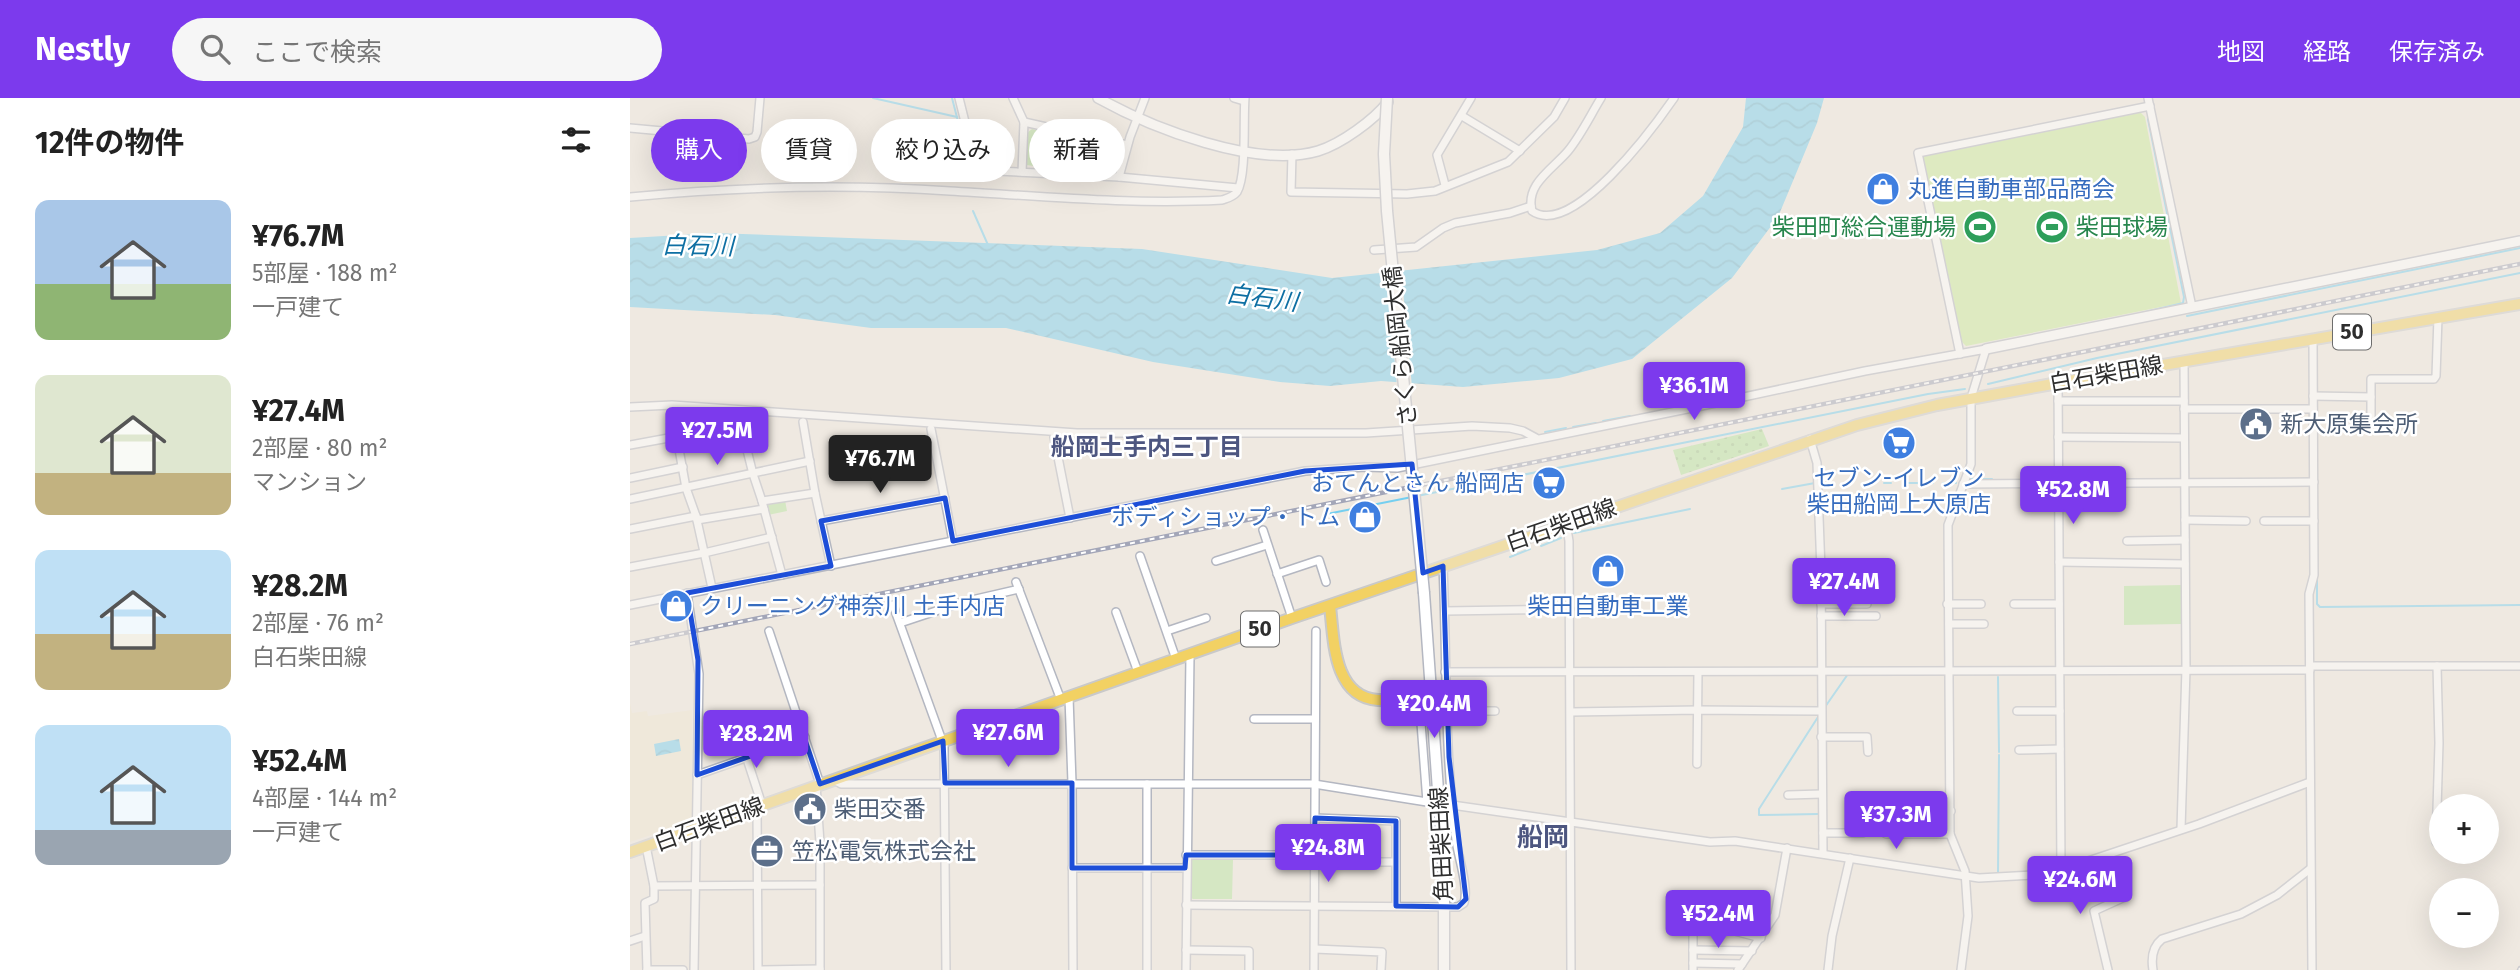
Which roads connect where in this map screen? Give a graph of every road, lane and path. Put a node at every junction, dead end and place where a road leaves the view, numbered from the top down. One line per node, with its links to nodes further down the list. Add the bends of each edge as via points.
1 (760, 98): 17 (street, via 757,132 749,139)
2 (958, 98): 23 (street, via 977,170)
3 (1013, 98): 16 (street)
4 (1098, 98): 15 (street)
5 (1145, 98): 15 (street)
6 (1234, 98): 12 (street)
7 (1389, 98): 22 (street, via 1375,118 1327,148); 98 (main road, さくら船岡大橋, bridge, via 1384,154 1387,211)
8 (1471, 98): 14 (street)
9 (1565, 98): 19 (street, via 1554,117)
10 (1601, 98): 29 (street, via 1568,151 1540,179)
11 (1674, 98): 29 (street, via 1591,194 1554,216 1537,215)
12 (1244, 100): 20 (street)
13 (2149, 102): 33 (street); 37 (street, via 1918,153)
14 (1462, 116): 19 (street); 26 (street, via 1437,155)
15 (1137, 119): 18 (street); 20 (street)
16 (1024, 122): 18 (street); 23 (street)
17 (630, 128)
18 (1127, 145): 21 (street)
19 (1520, 151): 26 (street, via 1508,162)
20 (1243, 152): 22 (street); 27 (street)
21 (1125, 153)
22 (1292, 154): 26 (street, via 1291,192 1407,194 1435,191)
23 (1022, 172): 24 (street)
24 (1029, 172)
25 (1125, 178): 27 (street)
26 (1445, 185)
27 (1238, 188): 28 (street, via 1233,196 1207,201 884,189 706,190)
28 (630, 197)
29 (1531, 206): 31 (street, via 1455,223 1416,247)
30 (2520, 241): 33 (street)
31 (1374, 250)
32 (2520, 304): 34 (main road, 白石柴田線 / 50)
33 (2192, 307): 36 (street)
34 (2438, 317): 35 (main road, 白石柴田線 / 50); 41 (street, via 2434,379 2371,379)
35 (2313, 339): 38 (main road, 白石柴田線 / 50); 40 (street)
36 (1986, 349): 37 (street); 42 (street)
37 (1960, 354): 52 (street)
38 (2184, 361): 39 (main road, 白石柴田線 / 50); 44 (street)
39 (2057, 383): 42 (main road, 白石柴田線 / 50); 43 (street)
40 (2313, 396): 41 (street); 46 (street)
41 (2371, 397): 49 (street)
42 (1971, 398): 55 (main road, 白石柴田線 / 50); 63 (street, via 1972,446)
43 (2058, 401): 44 (street); 53 (street)
44 (2184, 405): 46 (street); 54 (street)
45 (630, 407): 52 (street, via 672,405 1077,433 1366,433 1472,426 1510,428)
46 (2313, 409): 62 (street)
47 (739, 418): 59 (street)
48 (803, 422): 57 (street)
49 (2371, 422)
50 (931, 429): 67 (street)
51 (1054, 437): 71 (street)
52 (1536, 438): 71 (street, via 1397,468 1305,471)
53 (2058, 438): 54 (street); 64 (street)
54 (2184, 438): 61 (street)
55 (1810, 439): 77 (main road, 白石柴田線 / 50); 99 (street, via 1817,463)
56 (630, 445): 58 (street, via 674,437)
57 (810, 461): 59 (street); 66 (street)
58 (682, 467): 60 (street); 65 (street)
59 (753, 474): 65 (street); 69 (street)
60 (630, 478)
61 (2184, 482): 62 (street); 64 (street); 72 (street)
62 (2314, 482): 76 (street)
63 (1963, 484): 64 (street); 101 (street, via 1948,525)
64 (2058, 485): 88 (street)
65 (686, 488): 68 (street); 70 (street)
66 (815, 493): 69 (street); 73 (street)
67 (945, 498): 73 (street); 82 (street)
68 (630, 499)
69 (763, 505): 70 (street); 80 (street)
70 (696, 518): 78 (street); 85 (street)
71 (1070, 518): 82 (street)
72 (2185, 520): 74 (street); 81 (street)
73 (821, 521): 90 (street)
74 (2246, 521)
75 (2264, 521): 76 (street)
76 (2314, 521): 125 (street)
77 (1566, 523): 91 (main road, 白石柴田線 / 50); 108 (street)
78 (630, 530)
79 (1262, 530): 84 (street)
80 (772, 537): 85 (street); 94 (street)
81 (2185, 540): 83 (street); 89 (street)
82 (953, 541): 90 (street)
83 (2127, 541)
84 (1267, 545): 87 (street); 93 (street)
85 (704, 553): 92 (street); 96 (street)
86 (1140, 556): 119 (street)
87 (1216, 561)
88 (2059, 562): 89 (street); 104 (street)
89 (2185, 564): 126 (street)
90 (831, 566): 94 (street)
91 (1443, 566): 107 (main road, 白石柴田線 / 50); 109 (street)
92 (630, 567)
93 (1277, 574): 95 (street, via 1319,561); 114 (street)
94 (782, 575): 96 (street)
95 (1326, 582)
96 (712, 588): 97 (street)
97 (687, 593): 105 (street); 154 (street, via 699,674)
98 (1424, 593): 134 (main road, 角田柴田線)
99 (1821, 604): 100 (street); 111 (street)
100 (1867, 604)
101 (1947, 604): 102 (street); 116 (street)
102 (1981, 604)
103 (2014, 604): 104 (street)
104 (2059, 604): 129 (street)
105 (630, 605)
106 (893, 605): 115 (street)
107 (1330, 606): 114 (main road, 白石柴田線 / 50); 134 (main road, via 1336,652 1354,691 1377,700)
108 (1570, 609): 109 (street); 132 (street)
109 (1445, 611): 131 (street)
110 (1116, 612): 130 (street)
111 (1821, 615): 112 (street); 127 (street)
112 (1876, 616)
113 (1206, 618): 119 (street)
114 (1292, 618): 121 (main road, 白石柴田線 / 50)
115 (900, 623): 135 (street, via 1018,585); 148 (street)
116 (1949, 624): 117 (street); 128 (street)
117 (1984, 624)
118 (769, 631): 146 (street)
119 (1167, 631): 122 (street)
120 (1316, 632): 144 (street)
121 (1190, 655): 122 (main road, 白石柴田線 / 50); 160 (street)
122 (1176, 659): 130 (main road, 白石柴田線 / 50)
123 (2438, 666): 124 (street); 125 (street); 164 (street)
124 (2520, 666)
125 (2310, 668): 126 (street); 156 (street)
126 (2186, 669): 129 (street); 173 (street)
127 (1821, 670): 128 (street); 133 (street); 139 (street)
128 (1949, 670): 129 (street); 168 (street)
129 (2060, 670): 141 (street)
130 (1138, 672): 135 (main road, 白石柴田線 / 50)
131 (1445, 672): 132 (street); 137 (street)
132 (1570, 672): 133 (street); 142 (street)
133 (1698, 672): 136 (street)
134 (1433, 696): 200 (main road, 角田柴田線)
135 (1065, 698): 148 (main road, 白石柴田線 / 50); 158 (street)
136 (1698, 710): 139 (street); 142 (street); 153 (street)
137 (1447, 711): 138 (street); 167 (street)
138 (1495, 711)
139 (1821, 711): 147 (street)
140 (2017, 711): 141 (street)
141 (2060, 711): 150 (street)
142 (1571, 712): 171 (street)
143 (1254, 719): 144 (street)
144 (1315, 719): 161 (street)
145 (1421, 723): 161 (street, via 1427,802)
146 (805, 737): 152 (street); 162 (street)
147 (1821, 737): 151 (street, via 1867,737); 163 (street)
148 (943, 742): 155 (main road, 白石柴田線 / 50); 157 (street)
149 (2019, 750): 150 (street)
150 (2060, 750): 190 (street)
151 (1868, 751)
152 (747, 759): 154 (street); 166 (street)
153 (1697, 764)
154 (697, 775): 172 (street)
155 (834, 779): 157 (street, via 841,784); 162 (main road, 白石柴田線 / 50)
156 (2310, 782): 173 (street); 189 (street)
157 (945, 783): 158 (street); 215 (street)
158 (1072, 783): 159 (street); 186 (street)
159 (1147, 784): 160 (street); 187 (street)
160 (1188, 784): 161 (street); 182 (street)
161 (1314, 784): 170 (street)
162 (818, 785): 166 (main road, 白石柴田線 / 50); 195 (street)
163 (1822, 794): 165 (street); 174 (street)
164 (2437, 794)
165 (1788, 795)
166 (760, 806): 172 (main road, 白石柴田線 / 50); 192 (street)
167 (1452, 806): 171 (street); 200 (street, via 1466,899 1458,907)
168 (1951, 811): 169 (street); 177 (street)
169 (1890, 812)
170 (1315, 818): 184 (street); 185 (street, via 1396,821)
171 (1571, 824): 179 (street); 223 (street)
172 (696, 828): 178 (main road, 白石柴田線 / 50); 194 (street)
173 (2181, 829): 190 (street)
174 (1823, 833): 175 (street); 181 (street)
175 (1863, 833)
176 (1886, 834): 177 (street)
177 (1951, 834): 191 (street)
178 (646, 846): 180 (main road, 白石柴田線 / 50); 193 (street)
179 (1787, 848): 181 (street); 202 (street, via 1774,915)
180 (630, 852)
181 (1823, 853): 183 (street)
182 (1186, 855): 184 (street); 188 (street)
183 (1850, 858): 191 (street); 224 (street)
184 (1314, 859): 185 (street); 198 (street)
185 (1395, 862): 199 (street)
186 (1072, 868): 187 (street); 216 (street)
187 (1147, 868): 188 (street); 217 (street)
188 (1185, 868): 197 (street)
189 (2310, 869): 227 (street, via 2242,914 2162,939 2154,948); 228 (street)
190 (2061, 870): 191 (street, via 1997,878)
191 (1964, 876): 225 (street, via 1968,916)
192 (759, 885): 194 (street); 195 (street); 213 (street)
193 (654, 886): 194 (street); 201 (street, via 654,899 645,903)
194 (695, 886): 212 (street)
195 (820, 886): 214 (street)
196 (2127, 896): 226 (street, via 2094,911)
197 (1186, 905): 198 (street); 205 (street)
198 (1315, 905): 199 (street); 204 (street)
199 (1396, 906): 200 (street)
200 (1444, 907): 222 (main road, 角田柴田線)
201 (645, 936): 203 (street); 210 (street)
202 (1761, 938): 206 (street, via 1693,920); 207 (street)
203 (630, 941)
204 (1315, 949): 220 (street); 221 (street, via 1381,952)
205 (1186, 950): 218 (street); 219 (street, via 1249,951)
206 (1693, 950): 207 (street); 208 (street)
207 (1752, 951): 209 (street)
208 (1693, 967): 209 (street)
209 (1740, 967)
210 (647, 970): 211 (street)
211 (683, 970)
212 (694, 970)
213 (758, 970): 214 (street)
214 (820, 970)
215 (946, 970)
216 (1073, 970)
217 (1147, 970)
218 (1185, 970)
219 (1249, 970)
220 (1314, 970)
221 (1381, 970)
222 (1444, 970)
223 (1571, 970)
224 (1828, 970)
225 (1961, 970)
226 (2108, 970)
227 (2153, 970)
228 (2312, 970)

